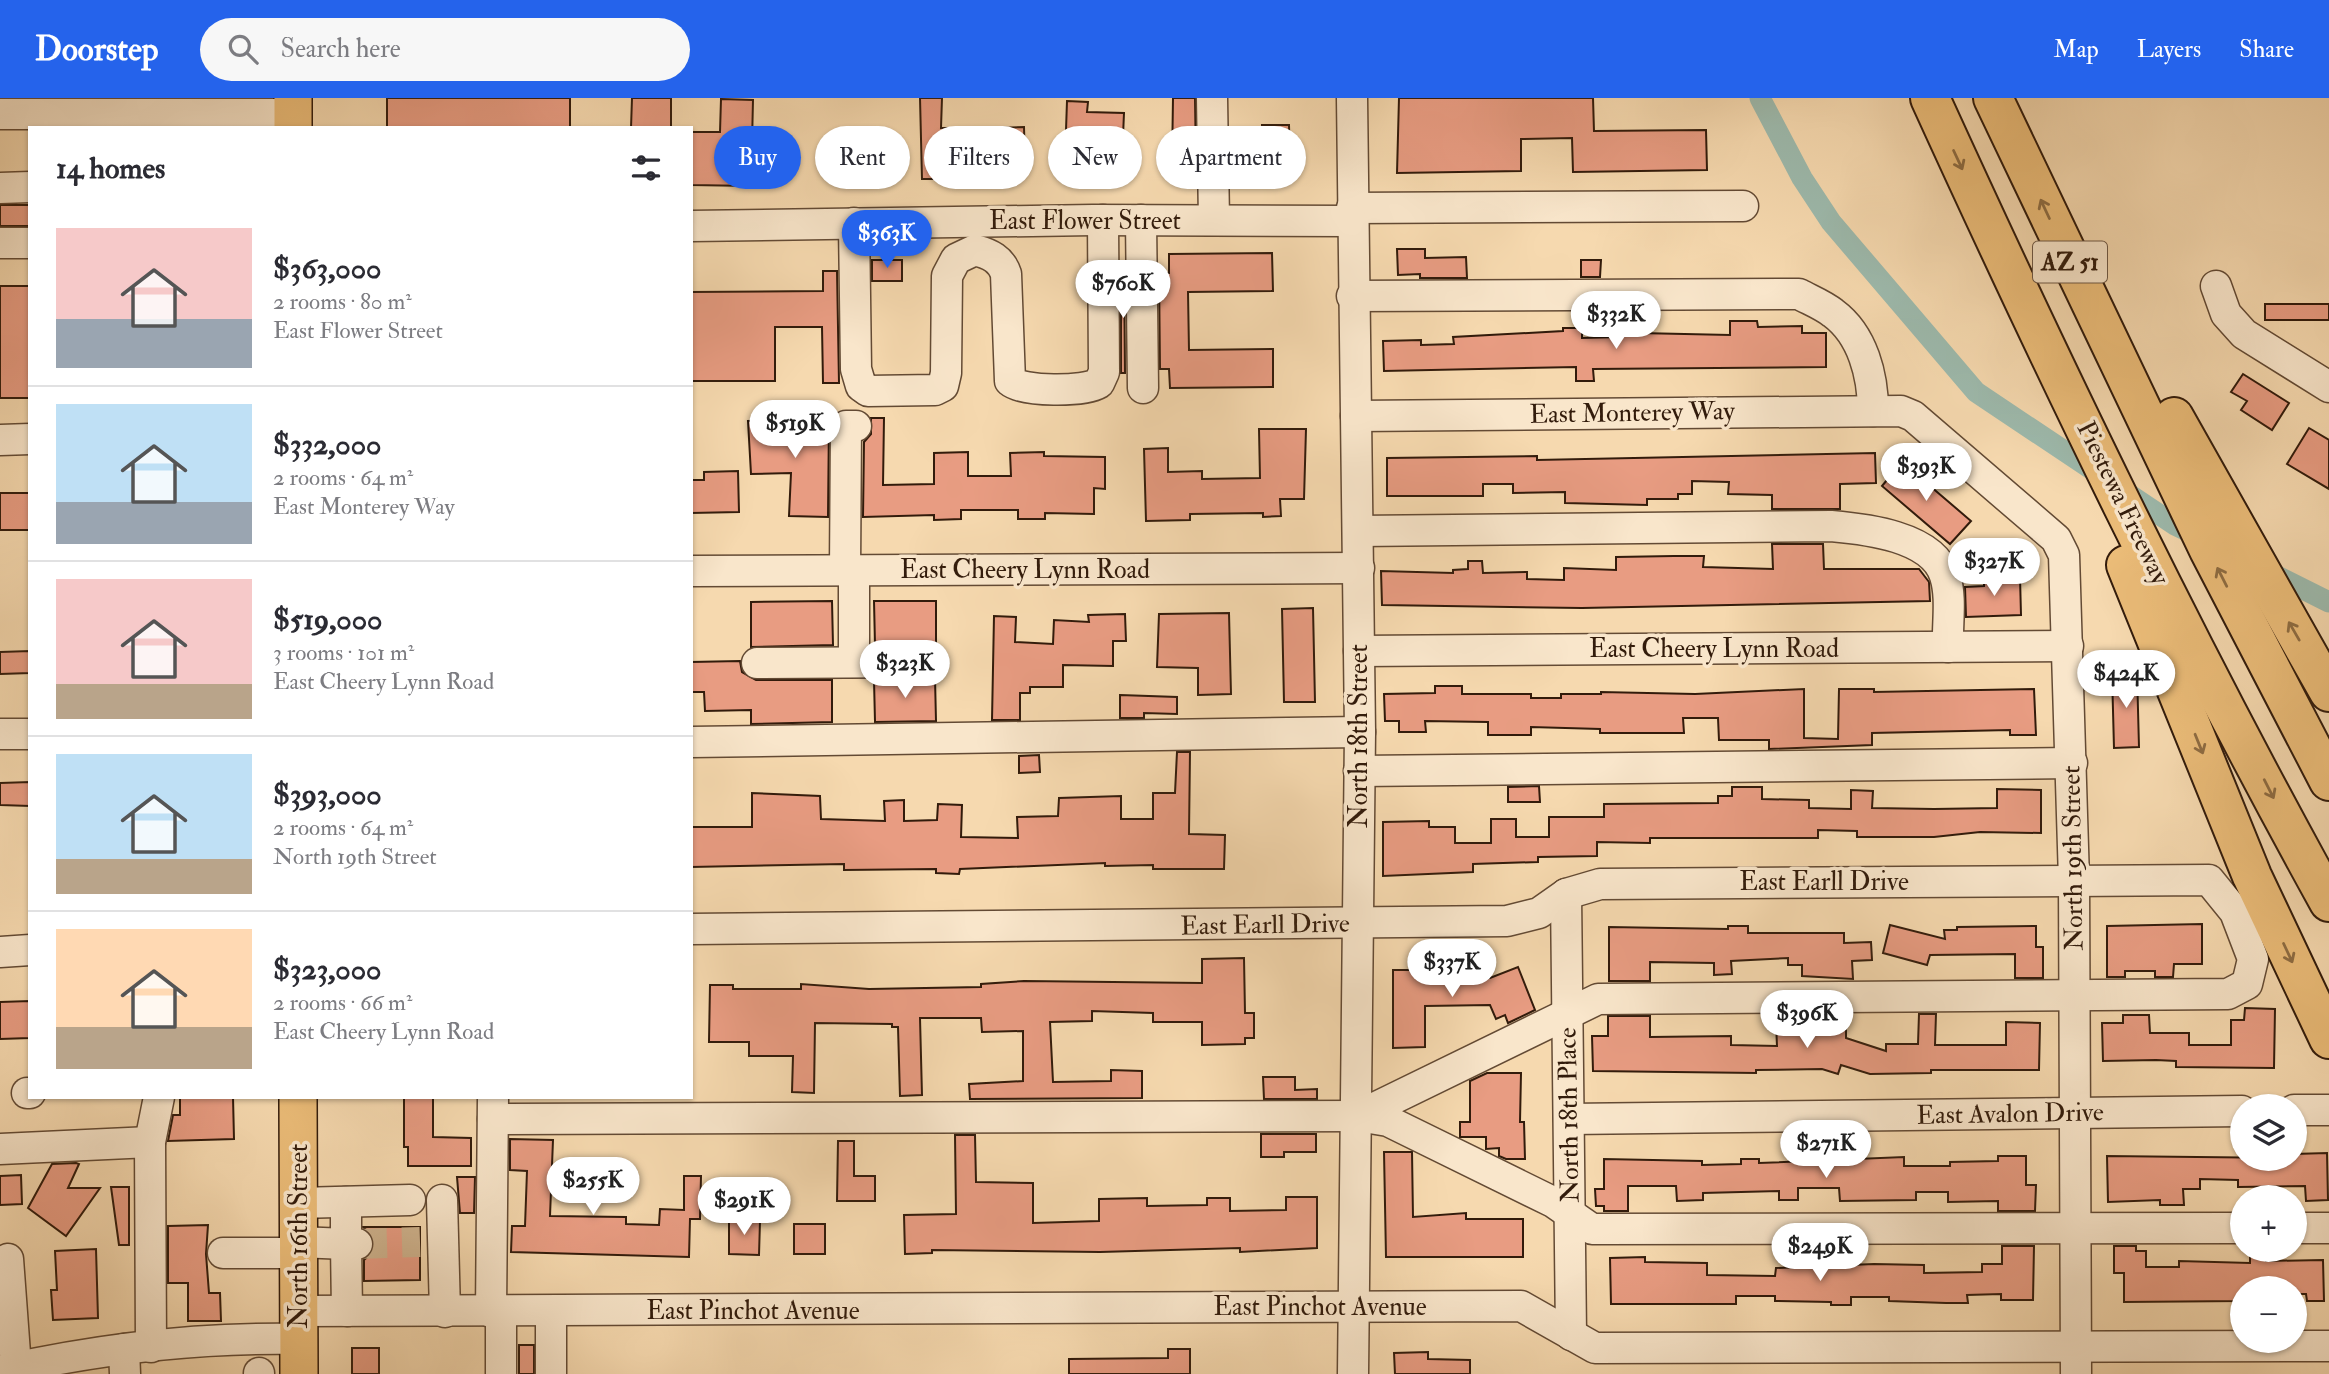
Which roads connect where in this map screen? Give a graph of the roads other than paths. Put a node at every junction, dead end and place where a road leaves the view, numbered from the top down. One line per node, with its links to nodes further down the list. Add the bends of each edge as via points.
1 (1212, 98): 14 (street)
2 (1352, 98): 11 (street, North 18th Street)
3 (1930, 98): 24 (highway, one-way to 24)
4 (1993, 98): 20 (highway, AZ 51, one-way to 4)
5 (293, 113): 7 (street)
6 (0, 114): 7 (street)
7 (98, 121)
8 (0, 187): 9 (street)
9 (28, 187)
10 (1743, 206): 11 (street, East Flower Street)
11 (1352, 214): 14 (street, East Flower Street); 23 (street, North 18th Street)
12 (1103, 220): 13 (street, East Flower Street); 15 (street, East Flower Street); 21 (street, via 1104,372 1100,383 1088,388 1026,388 1010,381 1006,274 1003,264)
13 (1141, 220): 14 (street, East Flower Street); 26 (street)
14 (1214, 220)
15 (976, 221): 16 (street, East Flower Street); 21 (street)
16 (854, 223): 17 (street, East Flower Street); 21 (street, via 856,369 861,386 868,391 943,386 947,276 956,259)
17 (693, 226)
18 (0, 243): 19 (street)
19 (28, 243)
20 (2061, 244): 43 (highway, one-way to 20, via 2160,390); 50 (highway, AZ 51, one-way to 20, via 2253,638)
21 (975, 250)
22 (2216, 286): 25 (street, via 2226,314 2244,334)
23 (1352, 296): 27 (street, via 1799,294 1834,313 1859,345 1872,375); 29 (street, North 18th Street)
24 (2045, 358): 53 (highway, Piestewa Freeway, one-way to 53); 60 (highway, one-way to 60, via 2252,876)
25 (2329, 387)
26 (1143, 388)
27 (1873, 411): 28 (street, East Monterey Way); 29 (street, East Monterey Way)
28 (1908, 413): 37 (street, North 19th Street, via 2056,539 2064,555)
29 (1356, 416): 33 (street, North 18th Street)
30 (856, 426): 35 (street, via 846,426)
31 (28, 439): 32 (street)
32 (0, 440)
33 (1358, 531): 34 (street, North 18th Street); 38 (street, via 1817,526 1881,531 1927,551 1944,571)
34 (1359, 568): 35 (street, East Cheery Lynn Road); 39 (street, North 18th Street)
35 (849, 570): 36 (street, East Cheery Lynn Road); 40 (street)
36 (693, 571)
37 (2068, 646): 38 (street, East Cheery Lynn Road); 48 (street, North 19th Street)
38 (1948, 647): 39 (street, East Cheery Lynn Road)
39 (1360, 651): 44 (street, North 18th Street)
40 (854, 662): 41 (street); 42 (street)
41 (931, 662)
42 (757, 663)
43 (2329, 692)
44 (1360, 732): 47 (street); 49 (street, North 18th Street)
45 (0, 734): 46 (street)
46 (28, 734)
47 (693, 742)
48 (2072, 763): 49 (street); 51 (street, North 19th Street)
49 (1360, 771): 54 (street, North 18th Street)
50 (2329, 781)
51 (2074, 880): 52 (street, East Earll Drive, via 1600,884); 58 (street, North 19th Street); 58 (street, East Earll Drive, via 2209,880 2235,912 2253,959 2247,984 2228,994)
52 (1566, 894): 54 (street, East Earll Drive, via 1539,913 1507,921); 59 (street, North 18th Place)
53 (2329, 902)
54 (1359, 923): 55 (street, East Earll Drive); 68 (street, North 18th Street)
55 (693, 929)
56 (28, 950): 57 (street)
57 (0, 953)
58 (2076, 996): 59 (street, via 1598,999); 67 (street, North 19th Street)
59 (1567, 1011): 68 (street); 69 (street, North 18th Place)
60 (2329, 1039)
61 (159, 1099): 70 (street)
62 (298, 1099): 75 (main road, North 16th Street)
63 (493, 1108): 68 (street); 88 (street)
64 (2307, 1110): 65 (street)
65 (2329, 1110)
66 (2230, 1111): 67 (street, East Avalon Drive)
67 (2076, 1113): 69 (street, East Avalon Drive); 80 (street, North 19th Street)
68 (1358, 1116): 76 (street, via 1388,1121); 85 (street, North 18th Street)
69 (1569, 1119): 76 (street, North 18th Place)
70 (149, 1142): 71 (street); 93 (street)
71 (0, 1149)
72 (410, 1200): 74 (street)
73 (442, 1200): 87 (street, via 431,1241)
74 (346, 1202): 75 (street); 81 (street)
75 (299, 1203): 82 (main road, North 16th Street)
76 (1571, 1215): 80 (street, via 1592,1229); 90 (street, North 18th Place)
77 (2230, 1228): 80 (street)
78 (2307, 1228): 79 (street)
79 (2329, 1228)
80 (2076, 1230): 94 (street, North 19th Street)
81 (352, 1244): 82 (street); 86 (street)
82 (299, 1247): 83 (street); 91 (main road, North 16th Street)
83 (223, 1252)
84 (8, 1259): 95 (street)
85 (1352, 1307): 89 (street, East Pinchot Avenue); 90 (street, East Pinchot Avenue, via 1521,1306); 98 (street, North 18th Street)
86 (347, 1311): 87 (street, East Pinchot Avenue); 91 (street, East Pinchot Avenue)
87 (444, 1312): 88 (street, East Pinchot Avenue)
88 (496, 1312): 89 (street, East Pinchot Avenue); 96 (street)
89 (551, 1312): 97 (street)
90 (1571, 1335): 94 (street, East Pinchot Avenue, via 1595,1348)
91 (299, 1341): 93 (street, East Pinchot Avenue)
92 (2329, 1346): 94 (street, East Pinchot Avenue)
93 (133, 1357): 95 (street, East Pinchot Avenue, via 75,1355)
94 (2076, 1361)
95 (8, 1369)
96 (501, 1374)
97 (551, 1374)
98 (1353, 1374)

